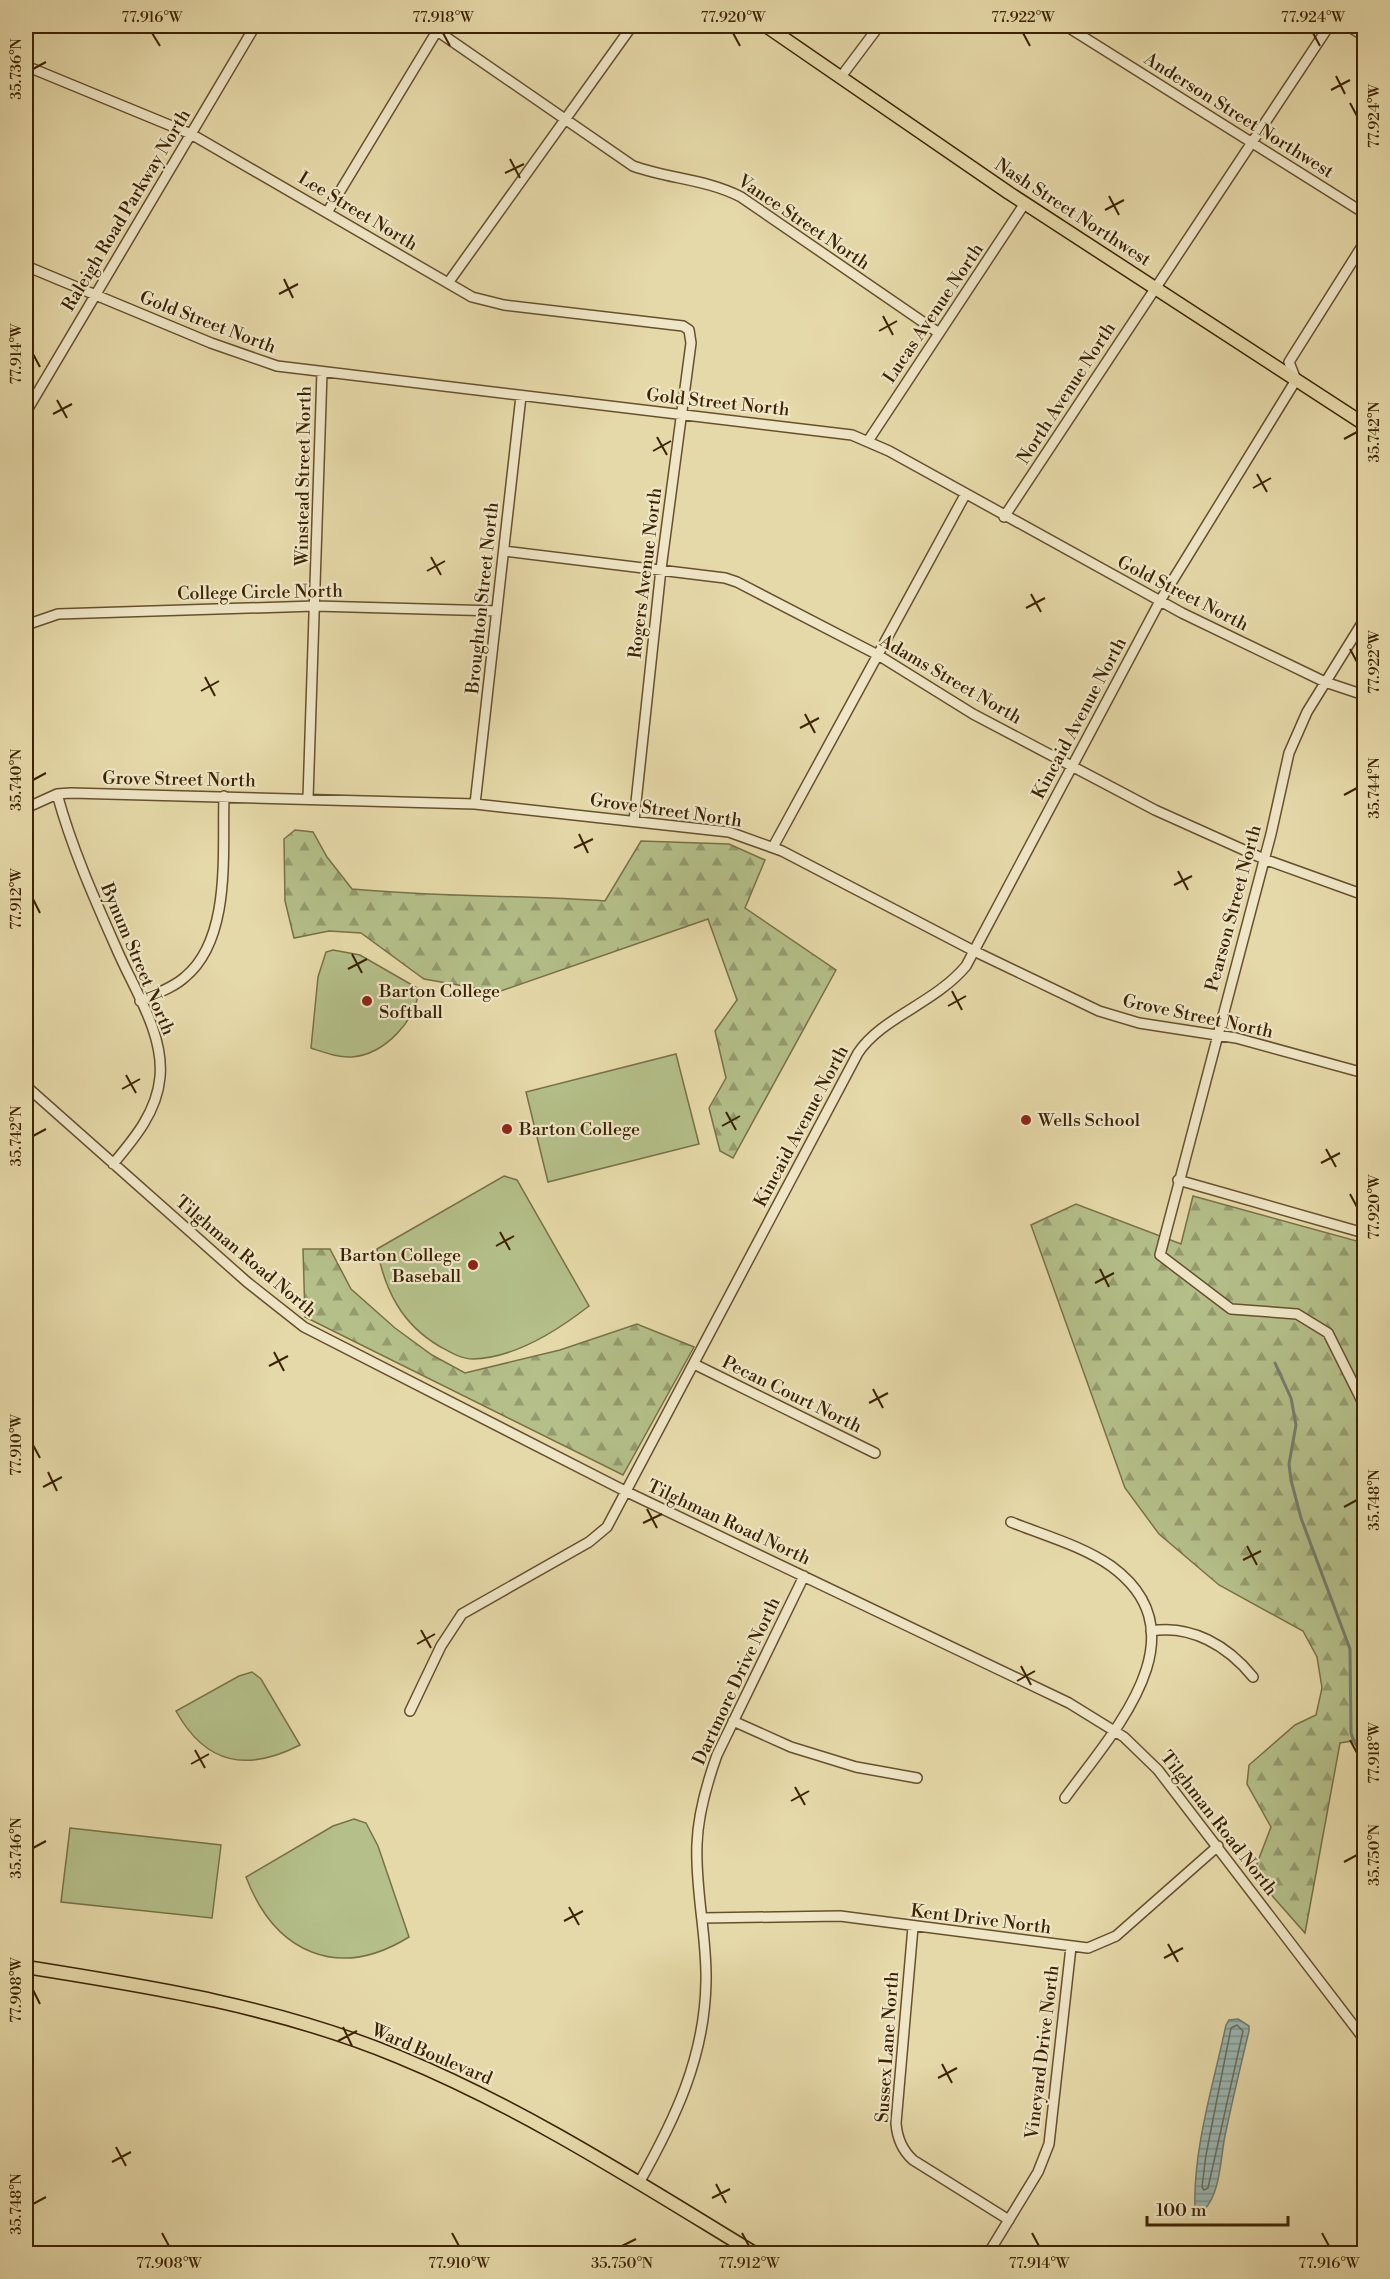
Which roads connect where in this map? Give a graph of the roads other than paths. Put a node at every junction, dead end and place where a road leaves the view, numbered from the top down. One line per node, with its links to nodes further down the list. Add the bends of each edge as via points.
1 (255, 26): 13 (street, Raleigh Road Parkway North)
2 (632, 26): 12 (street)
3 (766, 26): 11 (main road, Nash Street Northwest)
4 (879, 26): 11 (street)
5 (1066, 26): 14 (street, Anderson Street Northwest)
6 (1329, 26): 14 (street, North Avenue North)
7 (1348, 26): 9 (street)
8 (436, 27): 12 (street, Vance Street North); 16 (street)
9 (1365, 36)
10 (26, 66): 13 (street, Lee Street North)
11 (840, 78): 15 (main road, Nash Street Northwest)
12 (565, 120): 20 (street); 24 (street, Vance Street North, via 633,166 709,182 741,197)
13 (191, 134): 16 (street, Lee Street North); 22 (street, Raleigh Road Parkway North)
14 (1252, 142): 17 (street, Anderson Street Northwest); 21 (street, North Avenue North)
15 (1025, 203): 21 (main road, Nash Street Northwest); 24 (street, Lucas Avenue North)
16 (328, 211): 20 (street, Lee Street North)
17 (1365, 213)
18 (1365, 243): 26 (street, via 1288,362)
19 (26, 266): 22 (street, Gold Street North)
20 (448, 283): 23 (street, Lee Street North, via 472,297 504,305 683,326)
21 (1156, 287): 26 (main road, Nash Street Northwest); 33 (street, North Avenue North)
22 (95, 295): 25 (street, Gold Street North, via 250,358); 28 (street, Raleigh Road Parkway North)
23 (689, 330): 29 (street, Rogers Avenue North, via 691,343)
24 (939, 333): 31 (street, Lucas Avenue North)
25 (322, 372): 27 (street, Gold Street North); 37 (street, Winstead Street North)
26 (1296, 380): 30 (main road, Nash Street Northwest); 36 (street, Kincaid Avenue North)
27 (521, 396): 29 (street, Gold Street North); 34 (street, Broughton Street North)
28 (26, 412)
29 (680, 415): 31 (street, Gold Street North, via 834,431); 35 (street, Rogers Avenue North)
30 (1365, 424)
31 (868, 441): 32 (street, Gold Street North)
32 (965, 495): 33 (street, Gold Street North); 41 (street)
33 (1004, 517): 36 (street, Gold Street North)
34 (504, 551): 35 (street, Adams Street North); 38 (street, Broughton Street North)
35 (661, 569): 41 (street, Adams Street North, via 737,582); 50 (street, Rogers Avenue North)
36 (1160, 601): 42 (street, Gold Street North); 44 (street, Kincaid Avenue North)
37 (315, 606): 38 (street, College Circle North); 40 (street, College Circle North, via 58,614); 47 (street, Winstead Street North)
38 (497, 611): 48 (street, Broughton Street North)
39 (1365, 620): 42 (street, Pearson Street North)
40 (26, 623)
41 (878, 655): 44 (street, Adams Street North, via 973,714); 51 (street)
42 (1325, 682): 43 (street, Gold Street North); 52 (street, Pearson Street North, via 1294,739)
43 (1365, 695)
44 (1072, 766): 52 (street, Adams Street North, via 1155,810); 54 (street, Kincaid Avenue North)
45 (57, 794): 46 (street, Grove Street North); 49 (street, Grove Street North); 55 (street, Bynum Street North, via 80,866)
46 (224, 796): 47 (street, Grove Street North); 55 (street, via 220,897 212,938 187,976)
47 (308, 798): 48 (street, Grove Street North)
48 (476, 804): 50 (street, Grove Street North)
49 (26, 808)
50 (634, 820): 51 (street, Grove Street North, via 729,832)
51 (773, 847): 54 (street, Grove Street North)
52 (1263, 859): 53 (street, Adams Street North); 56 (street, Pearson Street North)
53 (1365, 895)
54 (974, 951): 56 (street, Grove Street North, via 1099,1011 1139,1023); 62 (street, Kincaid Avenue North, via 951,983 865,1042)
55 (140, 1001): 59 (street, Bynum Street North, via 156,1040 158,1091 145,1121)
56 (1217, 1033): 57 (street, Grove Street North); 60 (street, Pearson Street North)
57 (1365, 1073)
58 (26, 1086): 59 (street, Tilghman Road North)
59 (113, 1164): 65 (street, Tilghman Road North, via 304,1327)
60 (1178, 1180): 61 (street); 63 (street, Pearson Street North, via 1160,1255 1231,1309 1297,1314 1328,1333)
61 (1365, 1233)
62 (694, 1364): 64 (street, Pecan Court North); 65 (street, Kincaid Avenue North)
63 (1365, 1405)
64 (875, 1453)
65 (627, 1492): 67 (street, Tilghman Road North); 70 (street, Kincaid Avenue North, via 601,1533 462,1614 441,1646)
66 (1011, 1522): 68 (street, via 1111,1566 1132,1586)
67 (804, 1576): 71 (street, Dartmore Drive North); 72 (street, Tilghman Road North, via 1069,1703)
68 (1151, 1631): 69 (street, via 1194,1633 1215,1643); 72 (street, via 1147,1673)
69 (1253, 1677)
70 (410, 1711)
71 (733, 1721): 73 (street, via 791,1747 856,1767); 76 (street, Dartmore Drive North, via 714,1764 701,1812 697,1844)
72 (1114, 1730): 74 (street); 75 (street, Tilghman Road North, via 1158,1770)
73 (917, 1778)
74 (1065, 1798)
75 (1218, 1846): 78 (street, Kent Drive North, via 1116,1936 1094,1947); 80 (street, Tilghman Road North)
76 (703, 1918): 77 (street, Kent Drive North, via 834,1916); 81 (street, Dartmore Drive North, via 706,1981 692,2074 670,2129)
77 (913, 1927): 78 (street, Kent Drive North); 82 (street, Sussex Lane North, via 896,2123 899,2138 913,2160)
78 (1071, 1947): 82 (street, Vineyard Drive North, via 1050,2138 1038,2172)
79 (26, 1967): 81 (main road, Ward Boulevard, via 195,1995 334,2033 397,2056 494,2100)
80 (1365, 2039)
81 (639, 2184): 83 (main road, Ward Boulevard)
82 (1009, 2220): 84 (street, Vineyard Drive North)
83 (756, 2253)
84 (988, 2253)

